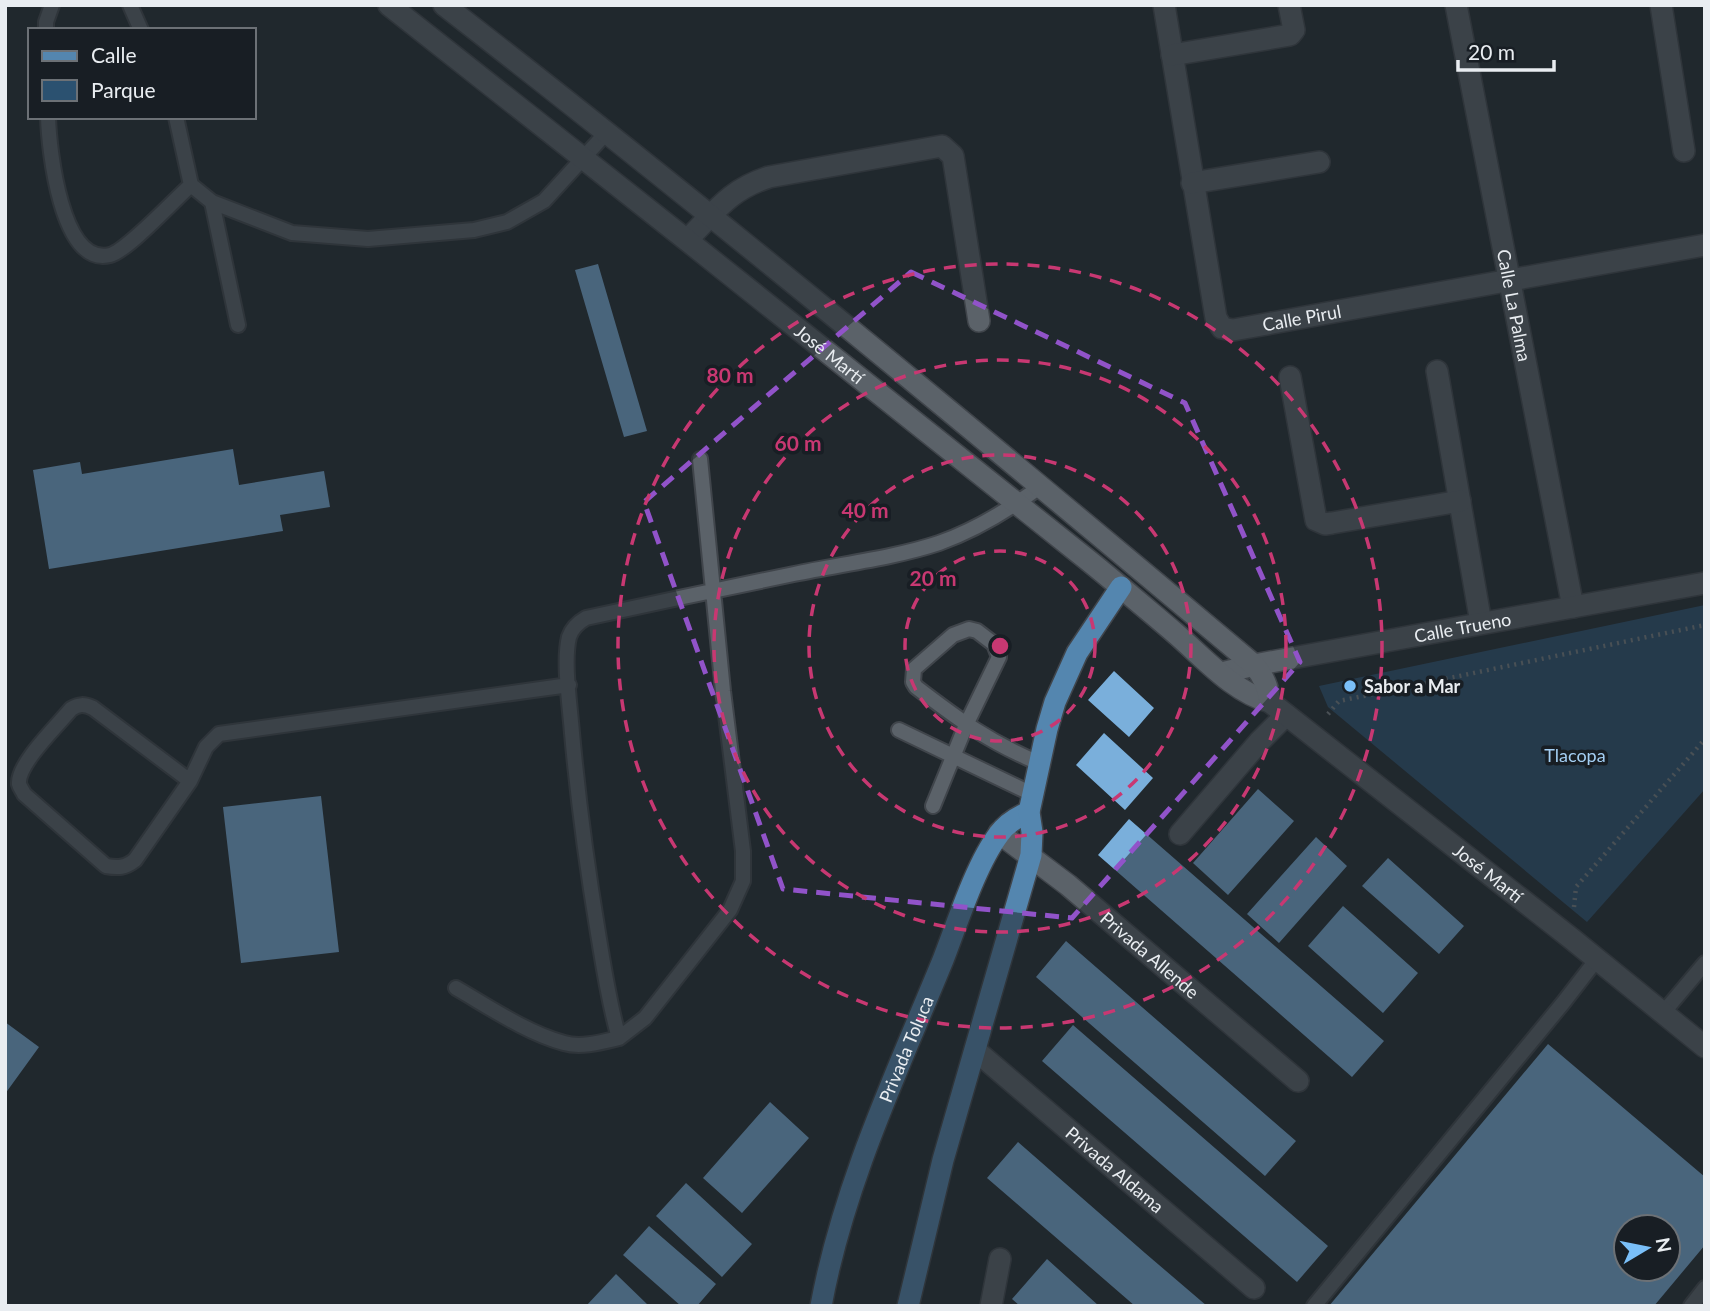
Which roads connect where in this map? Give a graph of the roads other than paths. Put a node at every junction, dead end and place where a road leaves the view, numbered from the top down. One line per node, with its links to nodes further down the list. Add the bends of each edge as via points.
1 (52, 5): 9 (lane)
2 (130, 5): 10 (lane)
3 (389, 5): 16 (street, José Martí)
4 (444, 5): 14 (street, José Martí)
5 (1164, 5): 11 (street, Calle Pirul)
6 (1289, 5): 11 (street, via 1294,30 1290,35)
7 (1456, 5): 24 (street, Calle La Palma)
8 (1661, 5): 15 (street)
9 (46, 28)
10 (140, 28)
11 (1172, 55): 18 (street, Calle Pirul)
12 (48, 119): 19 (lane, via 61,211 80,245 95,255 110,256 120,250)
13 (176, 119): 19 (lane)
14 (607, 132): 16 (lane); 21 (street, José Martí)
15 (1684, 150)
16 (583, 157): 20 (lane, via 544,201 507,222 474,230 405,238 335,238 292,233); 22 (street, José Martí)
17 (1319, 162): 18 (street)
18 (1192, 183): 24 (street, Calle Pirul, via 1216,318 1227,330)
19 (191, 185): 20 (lane)
20 (212, 202): 26 (lane)
21 (711, 216): 22 (street); 25 (street, via 730,195 769,177 942,146 953,156); 30 (street, José Martí)
22 (688, 239): 32 (street, José Martí)
23 (1705, 245): 24 (street, Calle Pirul)
24 (1509, 282): 36 (street, Calle La Palma)
25 (979, 321)
26 (238, 325)
27 (1437, 371): 31 (street)
28 (1290, 377): 31 (street, via 1317,520 1325,524)
29 (700, 459): 35 (lane)
30 (1041, 486): 32 (lane); 38 (street, José Martí)
31 (1460, 501): 37 (street)
32 (1017, 503): 34 (street, José Martí); 35 (lane, via 938,543)
33 (1705, 583): 36 (street, Calle Trueno)
34 (1121, 587): 39 (street, José Martí); 45 (main road, via 1065,676)
35 (714, 590): 40 (lane, via 577,623 569,635); 56 (lane, via 743,881 730,910 645,1017)
36 (1573, 607): 37 (street, Calle Trueno)
37 (1480, 623): 38 (street, Calle Trueno)
38 (1254, 665): 39 (street, Calle Trueno); 41 (street, José Martí)
39 (1222, 673): 41 (street, José Martí)
40 (569, 685): 46 (lane, via 219,734 206,747); 56 (lane, via 587,871)
41 (1278, 708): 50 (street, via 1259,742); 52 (street, José Martí)
42 (966, 725): 42 (lane, via 999,657 994,644 970,629 953,635 914,669 913,675 916,687); 44 (lane); 45 (lane)
43 (899, 730): 44 (lane)
44 (953, 757): 47 (lane); 48 (lane)
45 (1039, 763): 47 (main road)
46 (190, 781): 46 (lane, via 135,860 117,868 106,866 24,794 19,784 27,761 77,705 93,708)
47 (1030, 803): 49 (main road, Privada Toluca); 51 (main road)
48 (933, 806)
49 (999, 833): 51 (street, Privada Allende); 63 (main road, Privada Toluca, via 974,883 865,1154)
50 (1180, 834)
51 (1031, 855): 58 (main road); 59 (street, Privada Allende)
52 (1597, 959): 55 (street, José Martí); 66 (lane)
53 (1705, 963): 55 (lane)
54 (456, 988): 56 (lane, via 566,1044)
55 (1663, 1013): 57 (street, José Martí)
56 (618, 1038)
57 (1705, 1047)
58 (975, 1050): 61 (street, Privada Aldama); 64 (main road, via 933,1196)
59 (1298, 1081)
60 (1000, 1259): 65 (street)
61 (1254, 1288)
62 (1705, 1288): 67 (lane)
63 (821, 1306)
64 (908, 1306)
65 (991, 1306)
66 (1314, 1306)
67 (1691, 1306)

